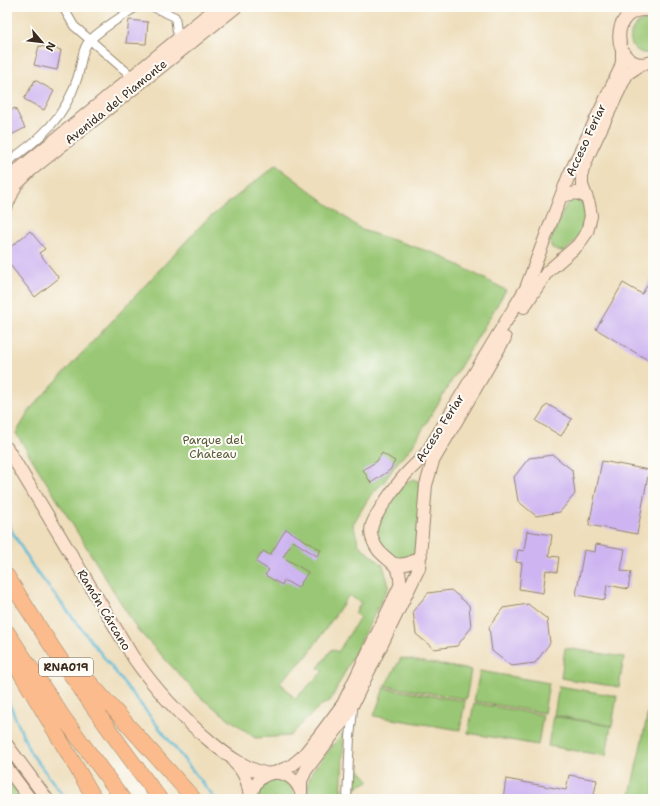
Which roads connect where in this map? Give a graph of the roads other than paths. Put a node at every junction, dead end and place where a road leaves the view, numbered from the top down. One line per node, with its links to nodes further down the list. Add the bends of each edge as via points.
1 (63, 7): 10 (street, via 74,26)
2 (136, 7): 10 (street)
3 (153, 7): 9 (street, via 175,17)
4 (217, 7): 9 (main road, Avenida del Piamonte)
5 (236, 7): 13 (main road, Avenida del Piamonte)
6 (625, 7): 8 (main road)
7 (648, 9): 8 (main road, via 629,15)
8 (619, 30): 11 (main road, Acceso Feriar)
9 (178, 38): 13 (main road, Avenida del Piamonte)
10 (90, 39): 13 (street); 14 (street, via 84,47 75,87 58,116 33,144)
11 (622, 51): 12 (main road, via 631,59); 16 (main road, Acceso Feriar, via 620,69)
12 (647, 63): 17 (main road, Acceso Feriar, via 631,71 625,78 589,154 582,172)
13 (136, 80): 15 (main road, Avenida del Piamonte, via 17,171); 18 (main road, Avenida del Piamonte, via 20,180)
14 (7, 162)
15 (7, 183)
16 (561, 196): 17 (main road, via 576,193); 19 (main road, Acceso Feriar)
17 (585, 196): 20 (main road, Acceso Feriar, via 590,209 589,227 582,241)
18 (7, 205)
19 (544, 242): 20 (main road, via 553,254); 22 (main road, Acceso Feriar, via 528,283 516,304 427,452)
20 (564, 256): 23 (main road, Acceso Feriar, via 543,277 438,450)
21 (7, 448): 32 (main road, Ramón Cárcano, via 142,670 178,713)
22 (406, 475): 23 (main road, via 420,478); 25 (main road, Acceso Feriar, via 382,508 371,530 378,550)
23 (426, 485): 24 (main road, Acceso Feriar)
24 (420, 555): 25 (main road, via 413,562); 30 (main road, Acceso Feriar, via 419,568)
25 (395, 564): 34 (main road, via 400,574 400,586 343,704 302,757 291,766)
26 (7, 576): 27 (highway, RNA019)
27 (29, 611): 40 (highway, RNA019, via 88,700); 41 (highway, via 64,650 82,675)
28 (7, 632): 39 (highway, RNA019)
29 (7, 650): 38 (highway)
30 (355, 700): 35 (main road, Acceso Feriar, via 340,727 306,770 301,781); 43 (street, via 350,737)
31 (7, 745): 37 (main road)
32 (225, 753): 34 (main road, Ramón Cárcano, via 250,768); 42 (main road, Ramón Cárcano, via 243,772)
33 (7, 768): 36 (main road)
34 (272, 773): 35 (main road, Ramón Cárcano, via 280,773 291,778 296,782); 42 (main road, via 256,783)
35 (301, 796)
36 (30, 799)
37 (47, 799)
38 (95, 799)
39 (123, 799)
40 (160, 799)
41 (194, 799)
42 (251, 799)
43 (347, 799)

